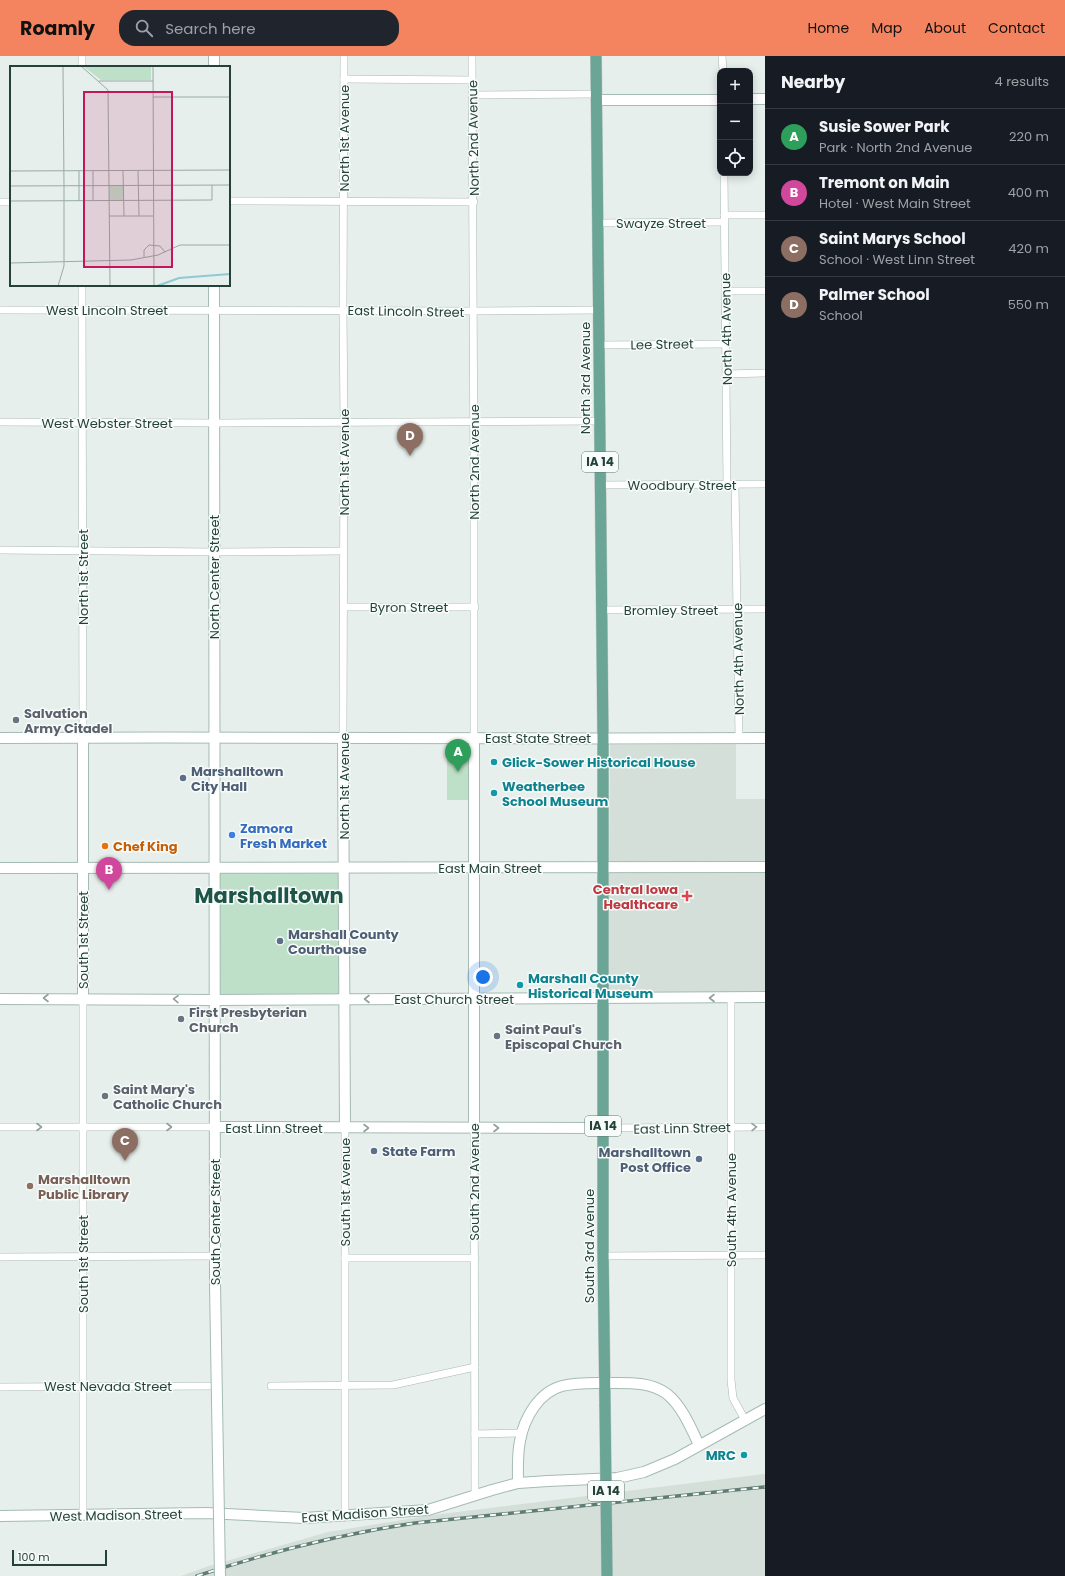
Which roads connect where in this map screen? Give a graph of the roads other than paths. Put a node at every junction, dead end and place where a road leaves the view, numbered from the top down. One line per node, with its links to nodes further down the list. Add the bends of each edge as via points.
1 (344, 56): 6 (street, North 1st Avenue)
2 (472, 56): 7 (street, North 2nd Avenue)
3 (596, 56): 9 (main road, North 3rd Avenue / IA 14)
4 (722, 56): 5 (street)
5 (722, 68)
6 (344, 79): 7 (street); 15 (street, North 1st Avenue)
7 (472, 80): 8 (street, North 2nd Avenue)
8 (472, 95): 9 (street); 16 (street, North 2nd Avenue)
9 (597, 97): 11 (street); 19 (main road, North 3rd Avenue / IA 14)
10 (765, 99): 12 (street)
11 (717, 100)
12 (753, 100)
13 (724, 176): 18 (street, North 4th Avenue)
14 (230, 201): 15 (street)
15 (344, 201): 16 (street); 27 (street, North 1st Avenue)
16 (474, 202): 29 (street, North 2nd Avenue)
17 (765, 215): 18 (street, Swayze Street)
18 (724, 219): 19 (street, Swayze Street); 23 (street, North 4th Avenue)
19 (598, 223): 28 (main road, North 3rd Avenue / IA 14)
20 (82, 286): 25 (street, North 1st Street)
21 (214, 286): 26 (street, North Center Street)
22 (765, 291): 23 (street)
23 (725, 292): 30 (street, North 4th Avenue)
24 (0, 310): 25 (street, West Lincoln Street)
25 (82, 310): 26 (street, West Lincoln Street); 38 (street, North 1st Street)
26 (214, 310): 27 (street, East Lincoln Street); 39 (street, North Center Street)
27 (342, 310): 29 (street, East Lincoln Street); 36 (street, North 1st Avenue)
28 (598, 310): 29 (street, East Lincoln Street); 31 (main road, North 3rd Avenue / IA 14)
29 (474, 312): 37 (street, North 2nd Avenue)
30 (726, 344): 31 (street, Lee Street); 33 (street, North 4th Avenue)
31 (599, 345): 34 (main road, North 3rd Avenue / IA 14)
32 (765, 373): 33 (street)
33 (726, 374): 42 (street, North 4th Avenue)
34 (599, 421): 37 (street, West Webster Street); 43 (main road, North 3rd Avenue / IA 14)
35 (0, 422): 38 (street, West Webster Street)
36 (344, 422): 37 (street, West Webster Street); 39 (street, West Webster Street); 46 (street, North 1st Avenue)
37 (474, 422): 49 (street, North 2nd Avenue)
38 (82, 423): 39 (street, West Webster Street); 45 (street, North 1st Street)
39 (215, 423): 47 (street, North Center Street)
40 (735, 484): 41 (street, Woodbury Street); 42 (street, Woodbury Street); 51 (street, North 4th Avenue)
41 (765, 484)
42 (727, 485): 43 (street, Woodbury Street)
43 (600, 486): 50 (main road, North 3rd Avenue / IA 14)
44 (0, 550): 45 (street)
45 (83, 551): 47 (street); 53 (street, North 1st Street)
46 (343, 551): 47 (street); 48 (street, North 1st Avenue)
47 (214, 552): 54 (street, North Center Street)
48 (344, 607): 49 (street, Byron Street); 55 (street, North 1st Avenue)
49 (474, 607): 57 (street, North 2nd Avenue)
50 (601, 610): 51 (street, Bromley Street); 60 (main road, North 3rd Avenue / IA 14)
51 (737, 610): 52 (street, Bromley Street); 58 (street, North 4th Avenue)
52 (765, 610)
53 (83, 737): 54 (street, East State Street); 56 (street, East State Street); 63 (street, North 1st Street)
54 (214, 737): 55 (street, East State Street); 64 (street, North Center Street)
55 (343, 737): 57 (street, East State Street); 65 (street, North 1st Avenue)
56 (0, 738)
57 (474, 738): 60 (street, East State Street); 66 (street, North 2nd Avenue)
58 (739, 738): 59 (street, East State Street); 60 (street, East State Street)
59 (765, 738)
60 (603, 739): 67 (main road, North 3rd Avenue / IA 14)
61 (765, 867): 67 (street, East Main Street)
62 (0, 868): 63 (street, East Main Street)
63 (83, 868): 64 (street, East Main Street); 69 (street, South 1st Street)
64 (215, 868): 65 (street, East Main Street); 75 (street, South Center Street)
65 (344, 868): 66 (street, East Main Street); 72 (street, South 1st Avenue)
66 (474, 868): 67 (street, East Main Street); 73 (street, South 2nd Avenue)
67 (602, 868): 74 (main road, South 3rd Avenue / IA 14)
68 (765, 997): 70 (street, East Church Street)
69 (83, 998): 71 (street, East Church Street, one-way to 71); 75 (street, East Church Street, one-way to 69); 77 (street, South 1st Street)
70 (731, 998): 74 (street, East Church Street, one-way to 74); 79 (street, South 4th Avenue)
71 (0, 999)
72 (344, 999): 73 (street, East Church Street, one-way to 72); 75 (street, East Church Street); 81 (street, South 1st Avenue)
73 (474, 999): 74 (street, East Church Street); 82 (street, South 2nd Avenue)
74 (602, 999): 83 (main road, South 3rd Avenue / IA 14)
75 (215, 1000): 78 (street, South Center Street)
76 (0, 1127): 77 (street, one-way to 77)
77 (83, 1127): 78 (street, one-way to 78); 89 (street, South 1st Street)
78 (215, 1127): 81 (street, East Linn Street); 86 (street, South Center Street)
79 (731, 1127): 80 (street, East Linn Street, one-way to 80); 83 (street, East Linn Street); 84 (street, South 4th Avenue)
80 (765, 1127)
81 (344, 1128): 82 (street, East Linn Street, one-way to 82); 90 (street, South 1st Avenue)
82 (474, 1128): 83 (street, East Linn Street, one-way to 83); 91 (street, South 2nd Avenue)
83 (603, 1128): 87 (main road, South 3rd Avenue / IA 14)
84 (731, 1255): 85 (street); 87 (street); 100 (street, South 4th Avenue, via 731,1380 733,1398)
85 (765, 1255)
86 (215, 1256): 89 (street); 110 (street, South Center Street, bridge)
87 (603, 1256): 93 (main road, South 3rd Avenue / IA 14)
88 (0, 1257): 89 (street)
89 (83, 1257): 94 (street, South 1st Street)
90 (345, 1258): 91 (street); 97 (street, South 1st Avenue)
91 (474, 1258): 92 (street, South 2nd Avenue)
92 (475, 1367): 97 (street, via 393,1385); 102 (street, South 2nd Avenue)
93 (605, 1383): 101 (street, via 570,1384 550,1391 539,1400); 103 (street, via 657,1388 674,1402); 111 (main road, South 3rd Avenue / IA 14, bridge)
94 (83, 1386): 95 (street, West Nevada Street); 98 (street, West Nevada Street); 107 (street, South 1st Street)
95 (217, 1386)
96 (271, 1386): 97 (street)
97 (345, 1386): 108 (street, South 1st Avenue)
98 (0, 1387)
99 (765, 1409): 100 (street, East Madison Street)
100 (745, 1420): 103 (street, East Madison Street)
101 (521, 1433): 102 (street); 104 (street)
102 (475, 1434): 105 (street, South 2nd Avenue)
103 (700, 1445): 104 (street, East Madison Street, via 660,1466 632,1475)
104 (518, 1483): 105 (street, East Madison Street)
105 (475, 1496): 108 (street, East Madison Street, via 428,1510)
106 (233, 1514): 107 (street, West Madison Street); 108 (street, East Madison Street, via 304,1518)
107 (83, 1515): 109 (street, West Madison Street)
108 (345, 1515)
109 (0, 1516)
110 (220, 1576)
111 (607, 1576)

